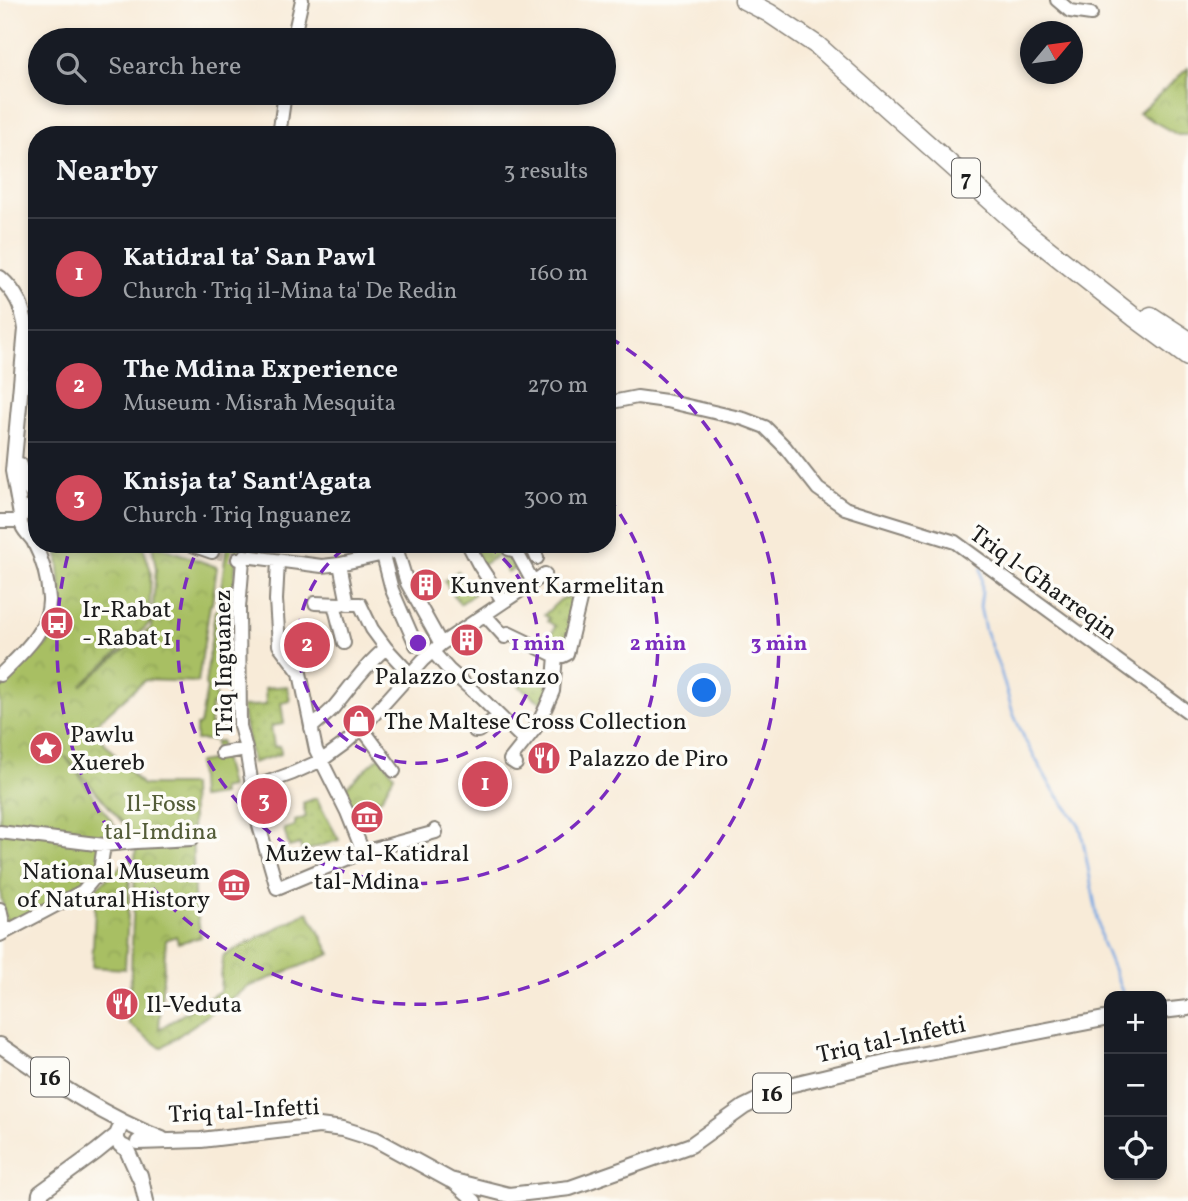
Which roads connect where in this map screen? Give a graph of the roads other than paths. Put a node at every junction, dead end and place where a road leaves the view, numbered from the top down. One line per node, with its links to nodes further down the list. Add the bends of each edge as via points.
1 (302, 0): 6 (street)
2 (744, 0): 11 (highway, 7, via 818,46 1026,232)
3 (764, 0): 10 (highway, 7, via 822,38 1029,221 1140,309)
4 (1057, 0): 5 (street, via 1070,11)
5 (1091, 14)
6 (295, 28)
7 (283, 105): 8 (street)
8 (280, 126)
9 (3, 284): 13 (main road, via 18,299 26,329)
10 (1188, 340)
11 (1188, 357)
12 (616, 401): 46 (street, Triq l-Għarreqin, via 638,397 666,401 765,427 818,489 845,508 954,542)
13 (16, 447): 14 (main road); 16 (main road, via 13,471)
14 (28, 487)
15 (28, 508): 16 (street)
16 (21, 518): 17 (street); 18 (street)
17 (0, 521)
18 (28, 532)
19 (39, 553): 31 (street)
20 (46, 553): 31 (street)
21 (387, 553): 27 (street)
22 (398, 553): 42 (street)
23 (473, 553): 35 (street)
24 (517, 553): 33 (street)
25 (535, 553): 28 (street)
26 (243, 555): 29 (street); 52 (street, Triq Inguanez, via 240,726)
27 (383, 555): 30 (street); 42 (street, via 392,590)
28 (537, 558)
29 (278, 561): 30 (street); 48 (street, via 279,645 300,673)
30 (340, 564): 38 (street)
31 (44, 568): 45 (street, via 49,600 46,619)
32 (545, 574): 33 (street)
33 (533, 582): 35 (street)
34 (580, 600): 43 (street, via 566,654)
35 (503, 601): 39 (street)
36 (315, 603): 37 (street)
37 (334, 604): 38 (street); 40 (street)
38 (348, 604): 41 (street, via 360,604)
39 (485, 615): 42 (street); 43 (street, via 505,637 508,634)
40 (344, 643)
41 (386, 648): 44 (street); 48 (street, via 332,710)
42 (427, 651): 44 (street); 47 (street)
43 (556, 656): 51 (street, via 553,691)
44 (410, 674): 49 (street)
45 (0, 675)
46 (1188, 712)
47 (499, 716): 50 (street); 51 (street)
48 (311, 727): 54 (street)
49 (362, 729): 54 (street); 56 (street)
50 (475, 731)
51 (525, 741): 55 (street, via 510,760)
52 (246, 749): 53 (street); 57 (street, Triq Inguanez)
53 (222, 753)
54 (322, 760): 57 (street); 62 (street)
55 (516, 764)
56 (394, 771)
57 (252, 788): 62 (street, Triq Inguanez, via 277,888)
58 (435, 830): 62 (street)
59 (0, 832): 61 (street)
60 (192, 839): 61 (street)
61 (104, 845): 64 (street, via 100,871 83,891)
62 (363, 852)
63 (0, 909): 64 (street)
64 (2, 933)
65 (1188, 1008): 66 (main road)
66 (1167, 1010)
67 (1104, 1019): 70 (main road, Triq tal-Infetti / 16, via 789,1085 744,1107 691,1145 570,1188 509,1195)
68 (0, 1045): 69 (main road, 16, via 100,1109 106,1123)
69 (127, 1138): 70 (main road, Triq tal-Infetti / 16, via 201,1140 319,1126 343,1129 375,1139); 71 (main road, via 96,1152 40,1193); 72 (main road)
70 (450, 1180): 73 (street)
71 (39, 1201)
72 (146, 1201)
73 (475, 1201)

